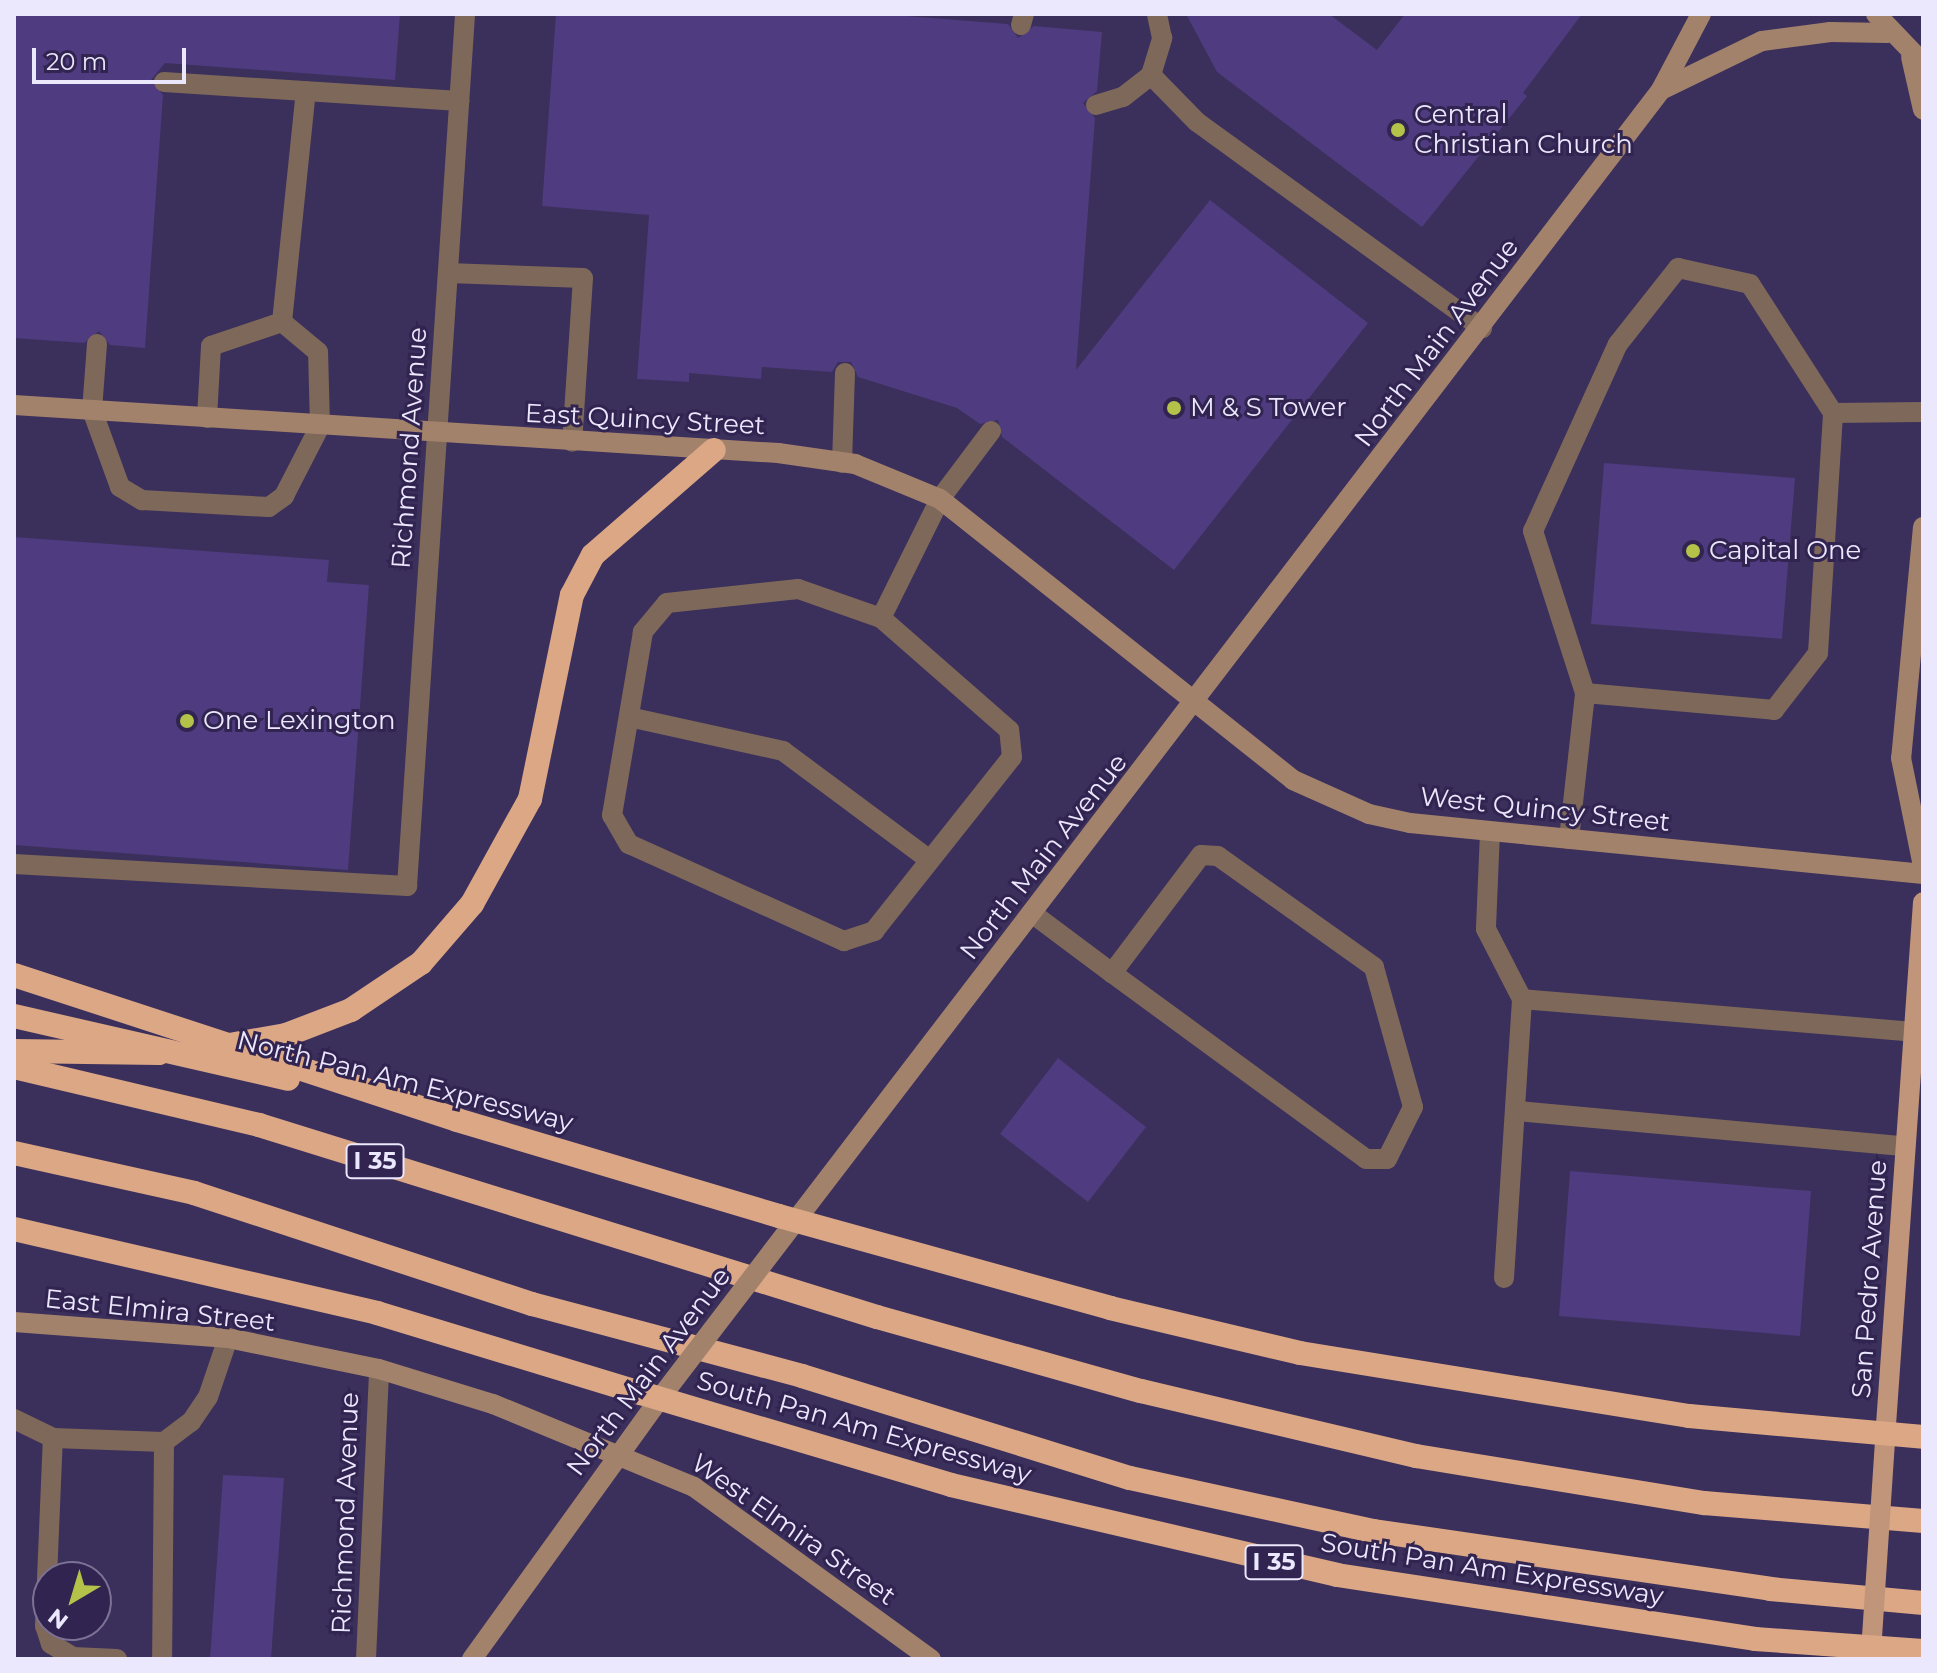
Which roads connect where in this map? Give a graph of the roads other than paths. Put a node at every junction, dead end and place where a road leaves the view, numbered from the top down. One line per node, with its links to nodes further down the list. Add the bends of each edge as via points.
1 (465, 14): 11 (street, Richmond Avenue)
2 (1157, 14): 7 (street, via 1162,38)
3 (1701, 14): 9 (main road, North Main Avenue)
4 (1876, 14): 5 (main road)
5 (1888, 33): 6 (main road); 9 (main road, North Main Avenue, via 1830,32 1762,41)
6 (1917, 60): 13 (main road)
7 (1151, 75): 12 (street, via 1123,97); 16 (street, via 1197,122)
8 (164, 82): 10 (street)
9 (1661, 90): 16 (main road, North Main Avenue)
10 (306, 91): 11 (street); 15 (street)
11 (459, 101): 14 (street, Richmond Avenue)
12 (1096, 105)
13 (1923, 110)
14 (448, 273): 26 (street, Richmond Avenue); 27 (street, via 583,278)
15 (282, 322): 23 (street, via 211,346); 24 (street, via 318,352)
16 (1482, 328): 34 (main road, North Main Avenue)
17 (97, 344): 20 (street)
18 (845, 373): 29 (street)
19 (14, 405): 20 (main road, East Quincy Street)
20 (92, 410): 23 (main road, East Quincy Street); 24 (street, via 120,487 142,500 269,507 284,496)
21 (1923, 412): 22 (street)
22 (1833, 413): 33 (street, via 1818,653 1774,710); 33 (street, via 1750,284 1678,268 1618,344 1533,531)
23 (207, 418): 24 (main road, East Quincy Street)
24 (320, 426): 26 (main road, East Quincy Street)
25 (991, 431): 30 (street)
26 (438, 435): 27 (main road, East Quincy Street); 39 (street, Richmond Avenue, via 407,886)
27 (572, 442): 28 (main road, East Quincy Street)
28 (714, 450): 29 (main road, East Quincy Street); 49 (highway, via 593,555 562,623 530,799 472,904 421,963 351,1010 286,1035 196,1051 90,1057)
29 (842, 463): 30 (main road, East Quincy Street)
30 (940, 499): 32 (street); 34 (main road, East Quincy Street)
31 (1923, 527): 40 (main road, via 1901,758)
32 (881, 618): 35 (street, via 798,589 667,603 643,632); 38 (street, via 1009,730 1012,757)
33 (1585, 693): 37 (street)
34 (1195, 703): 36 (main road, West Quincy Street, via 1293,780 1324,796 1410,823); 43 (main road, North Main Avenue)
35 (629, 717): 38 (street, via 783,751); 38 (street, via 612,815 629,844 844,941 874,931)
36 (1490, 832): 37 (main road, West Quincy Street); 46 (street, via 1486,929)
37 (1569, 839): 41 (main road, West Quincy Street)
38 (930, 860)
39 (14, 864)
40 (1923, 866)
41 (1923, 874)
42 (1923, 902): 48 (main road, San Pedro Avenue)
43 (1033, 914): 44 (street); 55 (main road, North Main Avenue)
44 (1112, 973): 44 (street, via 1366,1159 1387,1159 1413,1107 1374,967 1218,856 1201,855)
45 (14, 975): 52 (highway, bridge)
46 (1522, 999): 48 (street); 51 (street)
47 (14, 1016): 52 (highway, North Pan Am Expressway / I 35, bridge)
48 (1914, 1032): 53 (main road, San Pedro Avenue)
49 (14, 1051)
50 (14, 1067): 67 (highway, I 35, via 259,1125 732,1272 1141,1391 1416,1456 1704,1503)
51 (1517, 1111): 53 (street); 57 (street)
52 (457, 1120): 55 (highway, North Pan Am Expressway / I 35)
53 (1905, 1146): 70 (main road, San Pedro Avenue, bridge)
54 (14, 1153): 68 (highway, South Pan Am Expressway / I 35, via 194,1193 532,1304 1130,1478 1359,1528 1770,1589)
55 (791, 1214): 61 (main road, North Main Avenue, bridge); 63 (highway, I 35, bridge, via 1110,1308 1300,1353 1674,1414)
56 (14, 1229): 61 (highway, I 35, via 377,1313)
57 (1504, 1278)
58 (14, 1322): 59 (main road, East Elmira Street)
59 (228, 1338): 60 (main road, East Elmira Street); 65 (street, via 208,1397 191,1422)
60 (379, 1369): 66 (main road, East Elmira Street); 73 (street, Richmond Avenue)
61 (652, 1393): 66 (main road, North Main Avenue); 69 (highway, South Pan Am Expressway / I 35, bridge, via 951,1485 1337,1575 1755,1639)
62 (14, 1419): 64 (street)
63 (1923, 1437)
64 (53, 1438): 65 (street); 71 (street, via 45,1626 51,1644 73,1657)
65 (164, 1442): 72 (street)
66 (620, 1452): 74 (main road, North Main Avenue); 75 (main road, West Elmira Street, via 694,1487)
67 (1923, 1521)
68 (1923, 1603)
69 (1923, 1651)
70 (1871, 1656)
71 (117, 1659)
72 (162, 1659)
73 (366, 1659)
74 (472, 1659)
75 (931, 1659)

